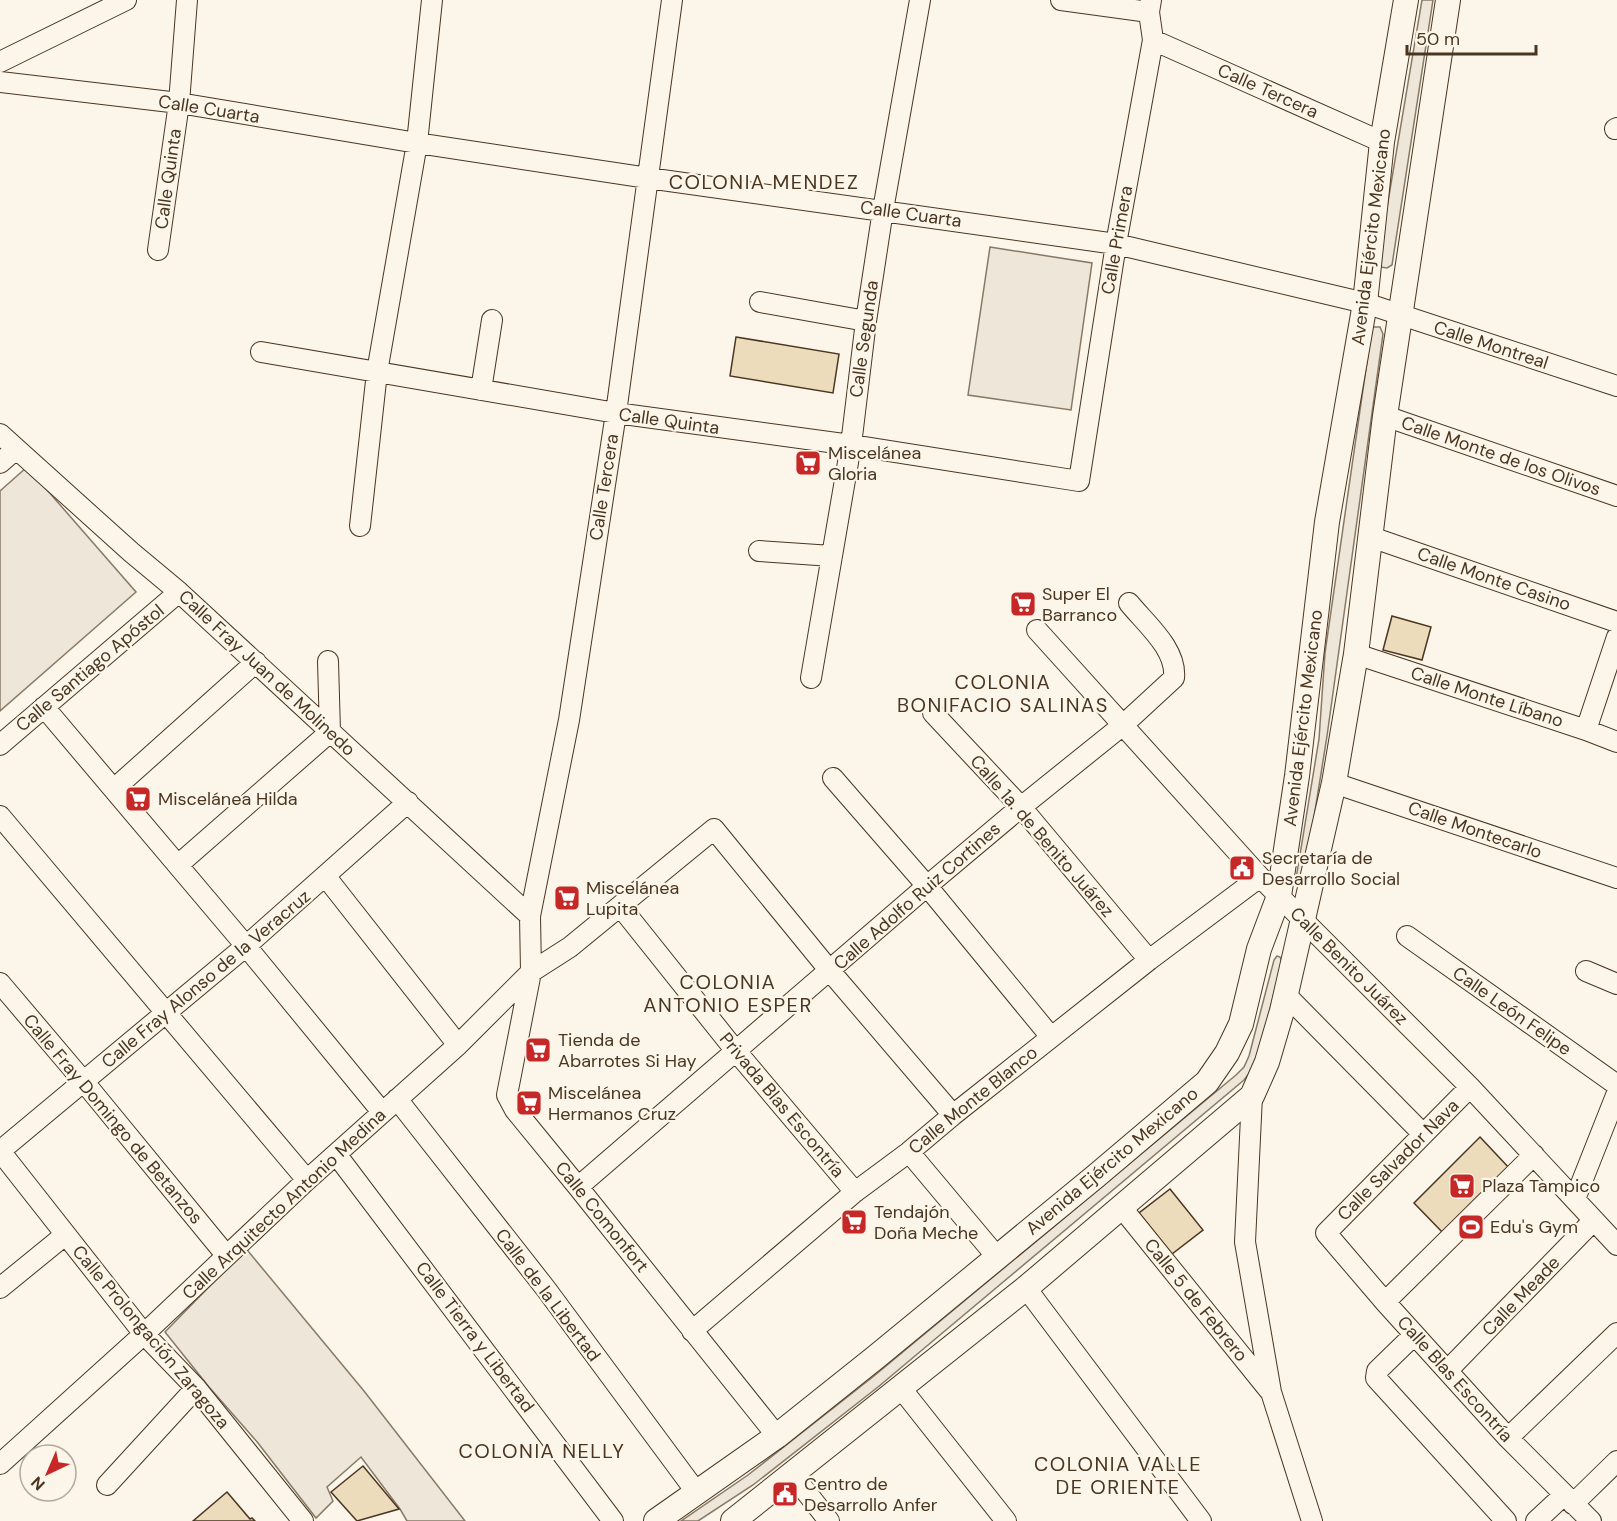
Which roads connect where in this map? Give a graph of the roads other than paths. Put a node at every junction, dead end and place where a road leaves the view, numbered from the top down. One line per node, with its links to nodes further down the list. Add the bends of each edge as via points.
1 (126, 0): 11 (street)
2 (187, 0): 13 (street, Calle Quinta)
3 (432, 0): 15 (street)
4 (672, 0): 16 (street, Calle Tercera)
5 (920, 0): 17 (street, Calle Segunda)
6 (1060, 0): 9 (street)
7 (1406, 0): 14 (main road, Avenida Ejército Mexicano)
8 (1448, 0): 22 (main road, Avenida Ejército Mexicano)
9 (1150, 6): 10 (street, Calle Primera)
10 (1153, 40): 14 (street, Calle Tercera); 18 (street, Calle Primera)
11 (0, 62)
12 (0, 82): 13 (street, Calle Cuarta)
13 (179, 104): 15 (street, Calle Cuarta); 19 (street, Calle Quinta)
14 (1382, 142): 21 (main road, Avenida Ejército Mexicano)
15 (417, 143): 16 (street, Calle Cuarta); 26 (street)
16 (648, 178): 17 (street, Calle Cuarta); 29 (street, Calle Tercera)
17 (883, 210): 18 (street, Calle Cuarta); 24 (street, Calle Segunda)
18 (1116, 244): 21 (street, Calle Cuarta); 35 (street, Calle Primera)
19 (158, 250)
20 (760, 302): 24 (street)
21 (1365, 303): 22 (street, Calle Montreal); 68 (main road, Avenida Ejército Mexicano, via 1326,522)
22 (1399, 315): 27 (street, Calle Montreal); 30 (main road, Avenida Ejército Mexicano)
23 (492, 320): 28 (street)
24 (866, 321): 32 (street, Calle Segunda)
25 (261, 352): 26 (street, Calle Quinta)
26 (376, 372): 28 (street, Calle Quinta); 37 (street)
27 (1617, 386)
28 (481, 390): 29 (street, Calle Quinta)
29 (616, 413): 32 (street, Calle Quinta); 70 (street, Calle Tercera, via 569,720)
30 (1384, 416): 36 (street, Calle Monte de los Olivos); 38 (main road, Avenida Ejército Mexicano)
31 (0, 434): 33 (street, Calle Fray Juan de Molinedo)
32 (850, 445): 35 (street, Calle Quinta); 40 (street, Calle Segunda)
33 (16, 449): 34 (street); 41 (street, Calle Fray Juan de Molinedo)
34 (0, 463)
35 (1079, 481)
36 (1617, 496)
37 (360, 526)
38 (1371, 537): 43 (street, Calle Monte Casino); 46 (main road, Avenida Ejército Mexicano)
39 (759, 551): 40 (street)
40 (832, 556): 49 (street, Calle Segunda)
41 (179, 592): 48 (street, Calle Fray Juan de Molinedo); 50 (street, Calle Santiago Apóstol)
42 (1129, 603): 52 (street, Calle Adolfo Ruiz Cortines, via 1166,647 1175,668 1174,678)
43 (1617, 622)
44 (1037, 630): 52 (street, Calle Benito Juárez)
45 (1617, 638): 53 (street)
46 (1356, 654): 53 (street, Calle Monte Líbano); 58 (main road, Avenida Ejército Mexicano)
47 (328, 661): 54 (street)
48 (256, 662): 54 (street, Calle Fray Juan de Molinedo); 59 (street)
49 (811, 678)
50 (44, 707): 56 (street, Calle Santiago Apóstol); 59 (street, Calle de la Libertad)
51 (933, 713): 61 (street, Calle 1a. de Benito Juárez)
52 (1123, 725): 61 (street, Calle Adolfo Ruiz Cortines); 65 (street, Calle Benito Juárez)
53 (1586, 730): 55 (street, Calle Monte Líbano)
54 (330, 732): 60 (street, Calle Fray Juan de Molinedo); 63 (street)
55 (1617, 742)
56 (0, 745)
57 (833, 778): 67 (street)
58 (1334, 783): 66 (street, Calle Montecarlo); 71 (main road, Avenida Ejército Mexicano)
59 (114, 789): 63 (street, Calle de la Libertad)
60 (408, 802): 64 (street, Calle Fray Alonso de la Veracruz); 70 (street, Calle Fray Juan de Molinedo)
61 (1021, 807): 67 (street, Calle Adolfo Ruiz Cortines); 74 (street, Calle 1a. de Benito Juárez)
62 (0, 816): 81 (street)
63 (178, 865): 73 (street, Calle de la Libertad)
64 (326, 877): 73 (street, Calle Fray Alonso de la Veracruz); 83 (street)
65 (1260, 877): 68 (street, Calle Benito Juárez); 74 (street, Calle Monte Blanco)
66 (1617, 878)
67 (927, 886): 75 (street, Calle Adolfo Ruiz Cortines); 82 (street)
68 (1279, 897): 71 (street, Calle Benito Juárez); 107 (main road, Avenida Ejército Mexicano, via 1259,949 1240,1024 1227,1053 1207,1082)
69 (620, 906): 75 (street, Calle Arquitecto Antonio Medina, via 714,829); 77 (street, Calle Arquitecto Antonio Medina, via 570,947); 84 (street, Privada Blas Escontría)
70 (530, 916): 77 (street, Calle Tercera)
71 (1303, 921): 80 (main road, Avenida Ejército Mexicano); 87 (street, Calle Benito Juárez)
72 (1407, 936): 86 (street, Calle León Felipe)
73 (246, 946): 81 (street, Calle Fray Alonso de la Veracruz); 90 (street, Calle de la Libertad)
74 (1149, 960): 82 (street, Calle Monte Blanco)
75 (830, 971): 84 (street, Calle Adolfo Ruiz Cortines); 91 (street)
76 (1586, 971): 79 (street)
77 (531, 972): 83 (street, Calle Arquitecto Antonio Medina); 98 (street, Calle Comonfort, via 507,1095)
78 (0, 983): 85 (street, Calle Fray Domingo de Betanzos)
79 (1617, 984)
80 (1285, 994): 89 (main road, Avenida Ejército Mexicano, via 1267,1062); 92 (street)
81 (167, 1012): 85 (street, Calle Fray Alonso de la Veracruz); 97 (street)
82 (1051, 1037): 91 (street, Calle Monte Blanco)
83 (458, 1045): 90 (street, Calle Arquitecto Antonio Medina)
84 (735, 1050): 98 (street, Calle Adolfo Ruiz Cortines); 99 (street, Privada Blas Escontría)
85 (84, 1082): 93 (street, Calle Fray Alonso de la Veracruz); 106 (street, Calle Fray Domingo de Betanzos)
86 (1617, 1085)
87 (1470, 1087): 92 (street, Calle Salvador Nava); 96 (street, Calle Benito Juárez)
88 (1617, 1093): 100 (street)
89 (1252, 1096): 101 (main road, Avenida Ejército Mexicano); 118 (street, via 1245,1242)
90 (389, 1106): 95 (street, Calle Arquitecto Antonio Medina); 125 (street, Calle de la Libertad, via 546,1289)
91 (953, 1115): 94 (street, Calle Monte Blanco)
92 (1423, 1134): 103 (street, Calle Salvador Nava)
93 (0, 1151): 104 (street, Calle Prolongación Zaragoza)
94 (909, 1152): 99 (street, Calle Monte Blanco); 107 (street)
95 (336, 1154): 97 (street, Calle Arquitecto Antonio Medina); 128 (street, Calle Tierra y Libertad)
96 (1534, 1155): 100 (street, Calle Benito Juárez); 110 (street)
97 (307, 1180): 106 (street, Calle Arquitecto Antonio Medina)
98 (578, 1187): 111 (street, Calle Comonfort)
99 (855, 1192): 111 (street, Calle Monte Blanco)
100 (1575, 1199): 102 (street, Calle Benito Juárez)
101 (1122, 1208): 109 (main road, Avenida Ejército Mexicano); 118 (street, Calle 5 de Febrero)
102 (1593, 1221): 105 (street, Calle Benito Juárez); 115 (street, Calle Meade)
103 (1326, 1233): 110 (street, Calle Blas Escontría)
104 (65, 1235): 108 (street); 113 (street, Calle Prolongación Zaragoza)
105 (1617, 1245)
106 (226, 1255): 113 (street, Calle Arquitecto Antonio Medina)
107 (997, 1257): 119 (main road, Avenida Ejército Mexicano)
108 (0, 1288)
109 (1026, 1288): 116 (main road, Avenida Ejército Mexicano); 133 (street)
110 (1385, 1302): 114 (street, Calle Blas Escontría)
111 (692, 1331): 119 (street, Calle Comonfort)
112 (1617, 1333): 120 (street)
113 (144, 1334): 117 (street, Calle Prolongación Zaragoza); 122 (street, Calle Arquitecto Antonio Medina)
114 (1414, 1335): 115 (street, Calle Blas Escontría); 135 (street, via 1377,1371 1376,1378)
115 (1448, 1370): 120 (street, Calle Blas Escontría)
116 (900, 1387): 123 (main road, Avenida Ejército Mexicano); 132 (street)
117 (196, 1388): 124 (street); 127 (street, Calle Prolongación Zaragoza)
118 (1271, 1392): 134 (street)
119 (777, 1436): 125 (main road, Avenida Ejército Mexicano)
120 (1508, 1438): 126 (street, Calle Blas Escontría)
121 (1617, 1461): 126 (street)
122 (0, 1464)
123 (792, 1474): 130 (main road, Avenida Ejército Mexicano); 131 (street)
124 (107, 1485)
125 (697, 1493): 129 (main road, Avenida Ejército Mexicano)
126 (1569, 1500): 136 (street); 137 (street, Calle Blas Escontría)
127 (303, 1521)
128 (613, 1521)
129 (656, 1521)
130 (733, 1521)
131 (829, 1521)
132 (1006, 1521)
133 (1201, 1521)
134 (1312, 1521)
135 (1506, 1521)
136 (1536, 1521)
137 (1591, 1521)

